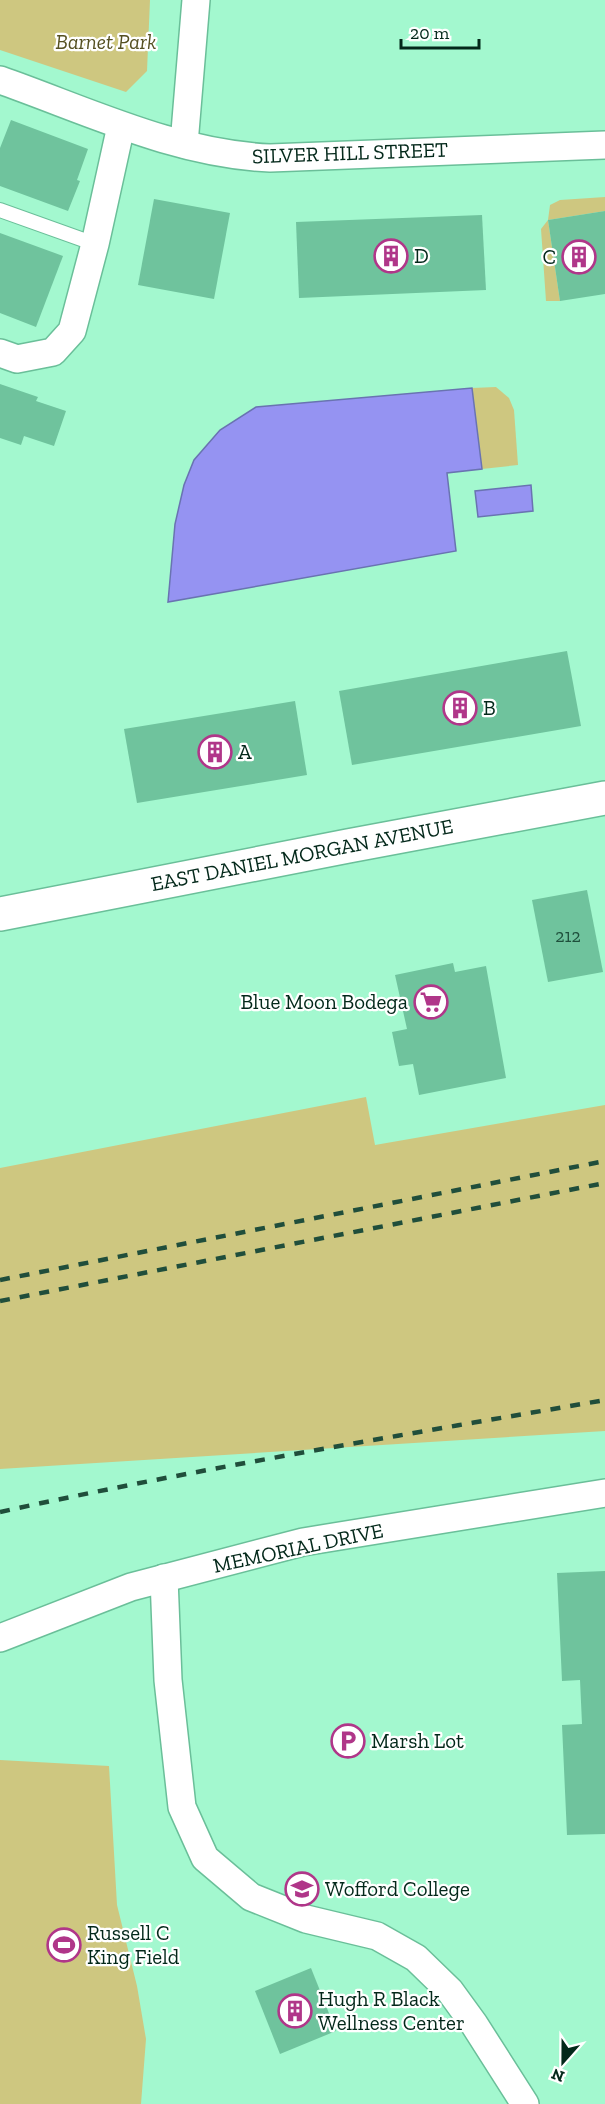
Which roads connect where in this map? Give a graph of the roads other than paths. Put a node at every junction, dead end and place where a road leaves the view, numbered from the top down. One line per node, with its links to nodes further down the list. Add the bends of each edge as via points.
1 (196, 0): 4 (street)
2 (0, 80): 3 (street, SILVER HILL STREET)
3 (121, 126): 4 (street, SILVER HILL STREET); 7 (street)
4 (184, 144): 5 (street, SILVER HILL STREET, via 238,157 270,158)
5 (605, 145)
6 (0, 210): 7 (lane)
7 (94, 244): 8 (street, via 72,331 53,352 17,359)
8 (0, 353)
9 (605, 798): 10 (main road, EAST DANIEL MORGAN AVENUE)
10 (0, 914)
11 (605, 1493): 12 (street, MEMORIAL DRIVE, via 303,1542)
12 (164, 1578): 13 (street, MEMORIAL DRIVE); 14 (street, via 168,1680 182,1807 205,1858 251,1897 306,1919 377,1936 416,1958 450,1991)
13 (0, 1638)
14 (525, 2104)

